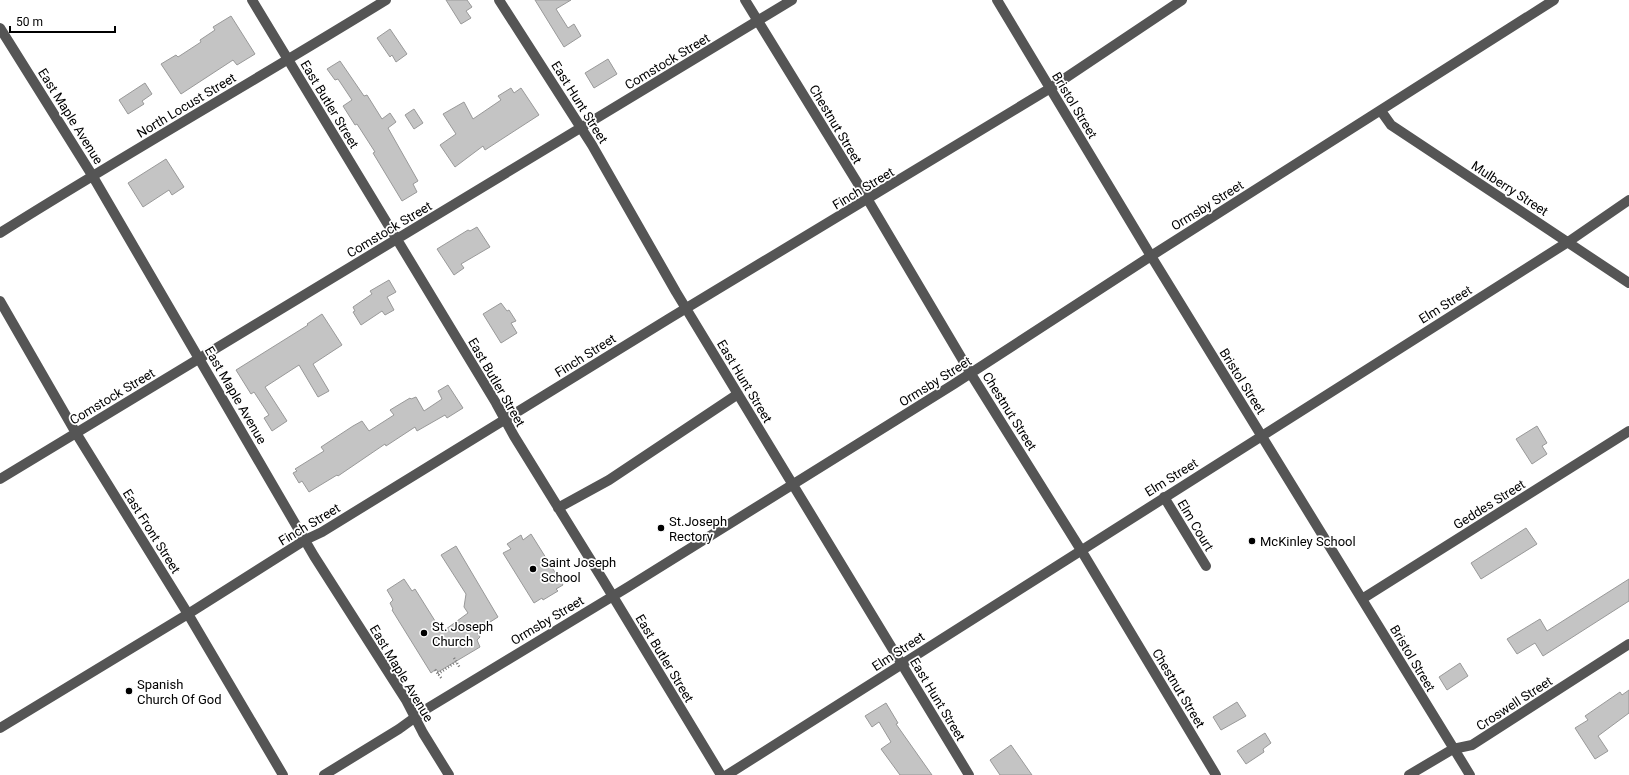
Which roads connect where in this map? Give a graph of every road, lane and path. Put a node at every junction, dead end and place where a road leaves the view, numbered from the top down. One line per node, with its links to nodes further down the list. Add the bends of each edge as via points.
1 (252, 0): 11 (street, East Butler Street)
2 (386, 0): 11 (street, North Locust Street)
3 (499, 0): 14 (street, East Hunt Street)
4 (745, 0): 9 (street, Chestnut Street)
5 (792, 0): 9 (street, Comstock Street)
6 (997, 0): 12 (street, Bristol Street)
7 (1182, 0): 12 (street, Finch Street)
8 (1554, 0): 13 (street, Ormsby Street)
9 (758, 21): 14 (street, Comstock Street); 16 (street, Chestnut Street)
10 (0, 28): 15 (street, East Maple Avenue)
11 (288, 60): 15 (street, North Locust Street); 19 (street, East Butler Street)
12 (1050, 89): 16 (street, Finch Street); 21 (street, Bristol Street)
13 (1381, 111): 20 (street, Mulberry Street, via 1391,125); 21 (street, Ormsby Street)
14 (582, 128): 19 (street, Comstock Street); 24 (street, East Hunt Street)
15 (92, 175): 18 (street, North Locust Street); 25 (street, East Maple Avenue)
16 (868, 200): 24 (street, Finch Street); 26 (street, Chestnut Street)
17 (1629, 200): 20 (street, Elm Street)
18 (0, 233)
19 (397, 240): 25 (street, Comstock Street); 28 (street, East Butler Street)
20 (1568, 242): 22 (street, Mulberry Street); 31 (street, Elm Street)
21 (1151, 256): 26 (street, Ormsby Street); 31 (street, Bristol Street)
22 (1629, 283)
23 (0, 301): 30 (street, East Front Street)
24 (687, 309): 27 (street, East Hunt Street); 28 (street, Finch Street)
25 (200, 358): 30 (street, Comstock Street); 36 (street, East Maple Avenue)
26 (971, 374): 33 (street, Ormsby Street); 37 (street, Chestnut Street)
27 (738, 394): 33 (street, East Hunt Street); 35 (street, via 609,480)
28 (505, 420): 35 (street, East Butler Street); 36 (street, Finch Street, via 329,528)
29 (1629, 431): 40 (street, Geddes Street)
30 (76, 433): 32 (street, Comstock Street); 41 (street, East Front Street)
31 (1262, 436): 34 (street, Elm Street); 40 (street, Bristol Street)
32 (0, 479)
33 (793, 484): 39 (street, Ormsby Street); 45 (street, East Hunt Street)
34 (1164, 497): 37 (street, Elm Street); 38 (street, Elm Court)
35 (558, 508): 39 (street, East Butler Street)
36 (305, 540): 41 (street, Finch Street); 50 (street, East Maple Avenue)
37 (1081, 550): 45 (street, Elm Street); 59 (street, Chestnut Street)
38 (1206, 566)
39 (612, 596): 50 (street, Ormsby Street); 56 (street, East Butler Street)
40 (1362, 599): 52 (street, Bristol Street)
41 (188, 614): 51 (street, Finch Street); 53 (street, East Front Street)
42 (1629, 645): 52 (street, Croswell Street, via 1472,745)
43 (454, 658): 44 (path)
44 (456, 662): 46 (path); 48 (path)
45 (903, 664): 57 (street, Elm Street); 58 (street, East Hunt Street)
46 (460, 668)
47 (435, 670): 48 (path)
48 (438, 674): 49 (path)
49 (442, 679)
50 (415, 717): 54 (street, Ormsby Street); 55 (street, East Maple Avenue)
51 (0, 728)
52 (1453, 749): 60 (street, Croswell Street); 61 (street, Bristol Street)
53 (283, 775)
54 (324, 775)
55 (450, 775)
56 (721, 775)
57 (727, 775)
58 (969, 775)
59 (1216, 775)
60 (1409, 775)
61 (1470, 775)

